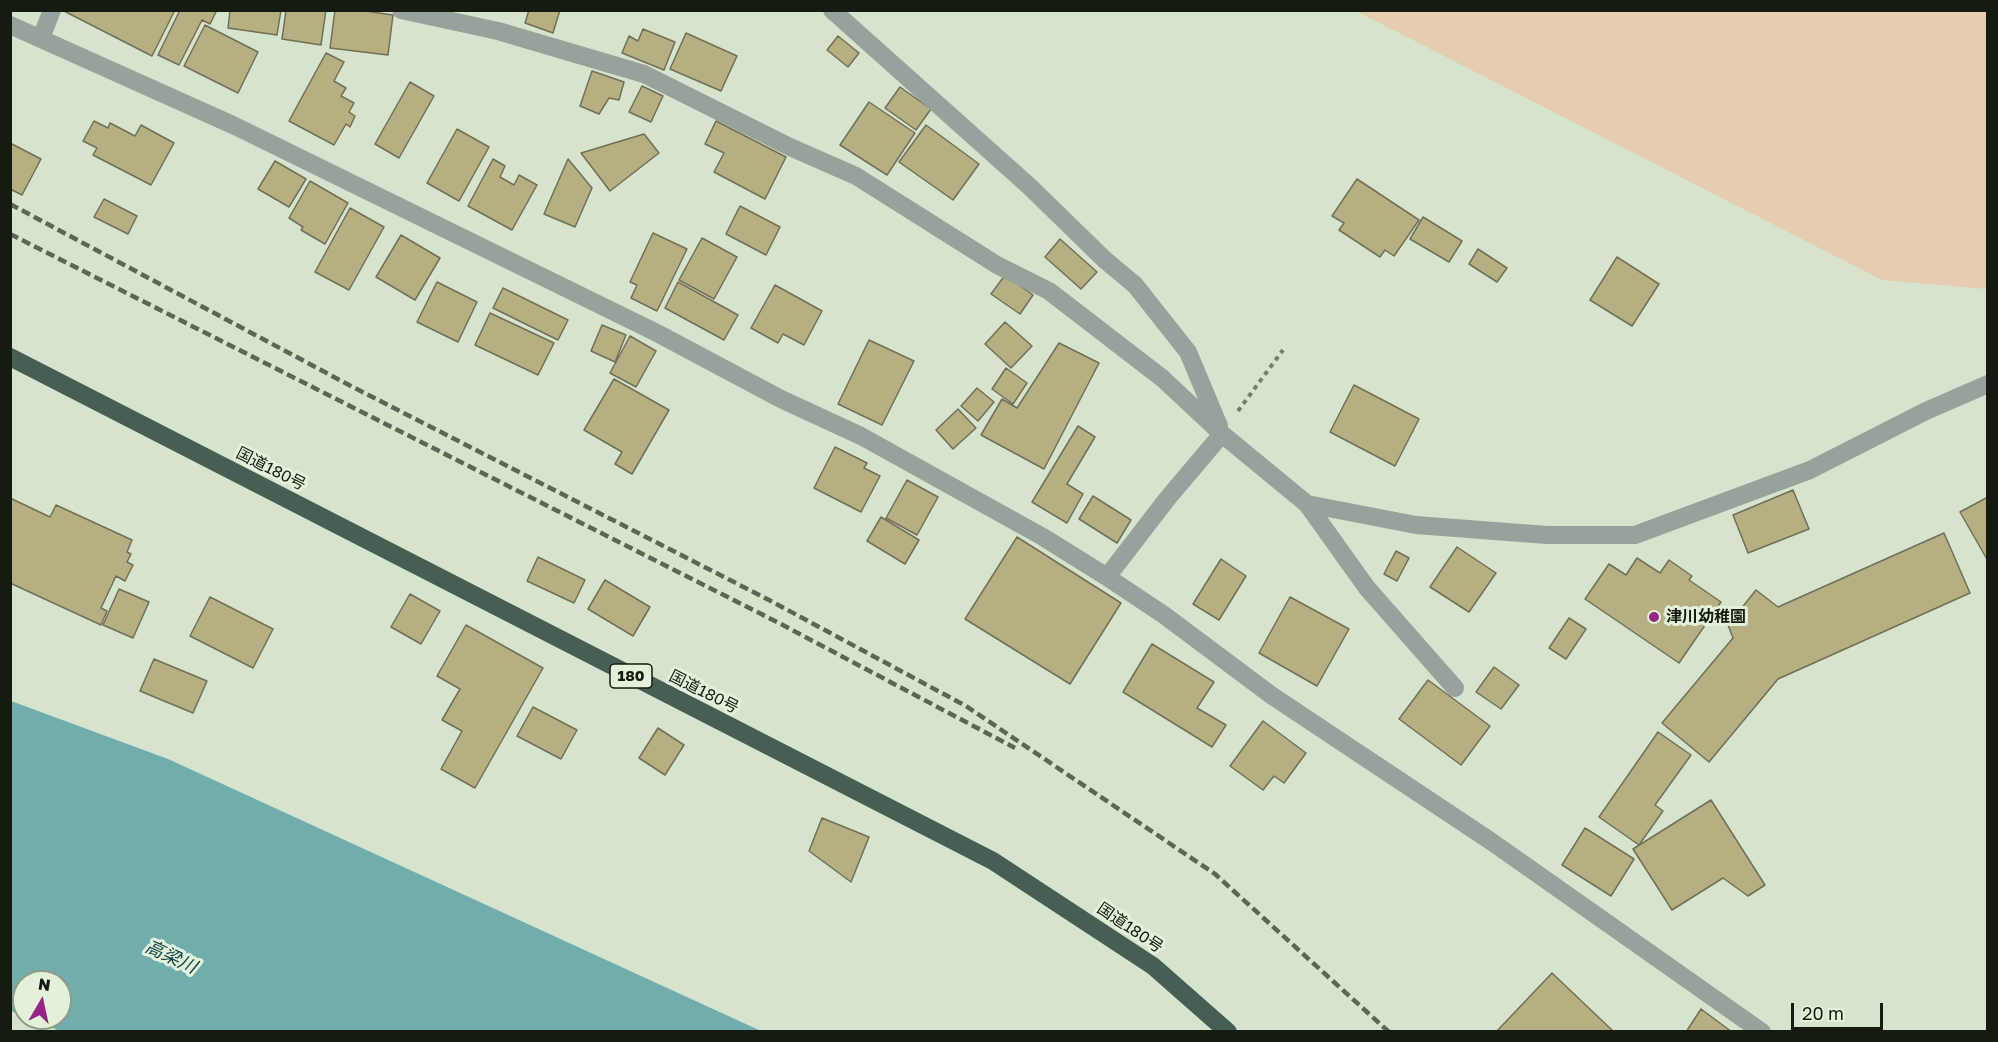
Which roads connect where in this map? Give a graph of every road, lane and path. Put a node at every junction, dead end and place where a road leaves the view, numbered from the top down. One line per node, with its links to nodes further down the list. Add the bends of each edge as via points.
1 (52, 10): 5 (street)
2 (400, 10): 9 (street, via 498,31 644,74 856,176 997,265 1049,291 1162,378)
3 (832, 10): 9 (street, via 1134,285 1188,352)
4 (10, 25): 5 (street)
5 (41, 38): 11 (street, via 235,126 657,333 872,442)
6 (1283, 350): 9 (path)
7 (10, 357): 13 (highway, 国道180号 / 180, via 993,861 1153,966)
8 (1988, 384): 10 (street, via 1810,470 1635,535 1547,535 1416,525)
9 (1222, 434): 10 (street); 11 (street)
10 (1307, 504): 12 (street, via 1367,588)
11 (1107, 577): 14 (street, via 1271,695 1492,842)
12 (1455, 688)
13 (1228, 1032)
14 (1762, 1032)

